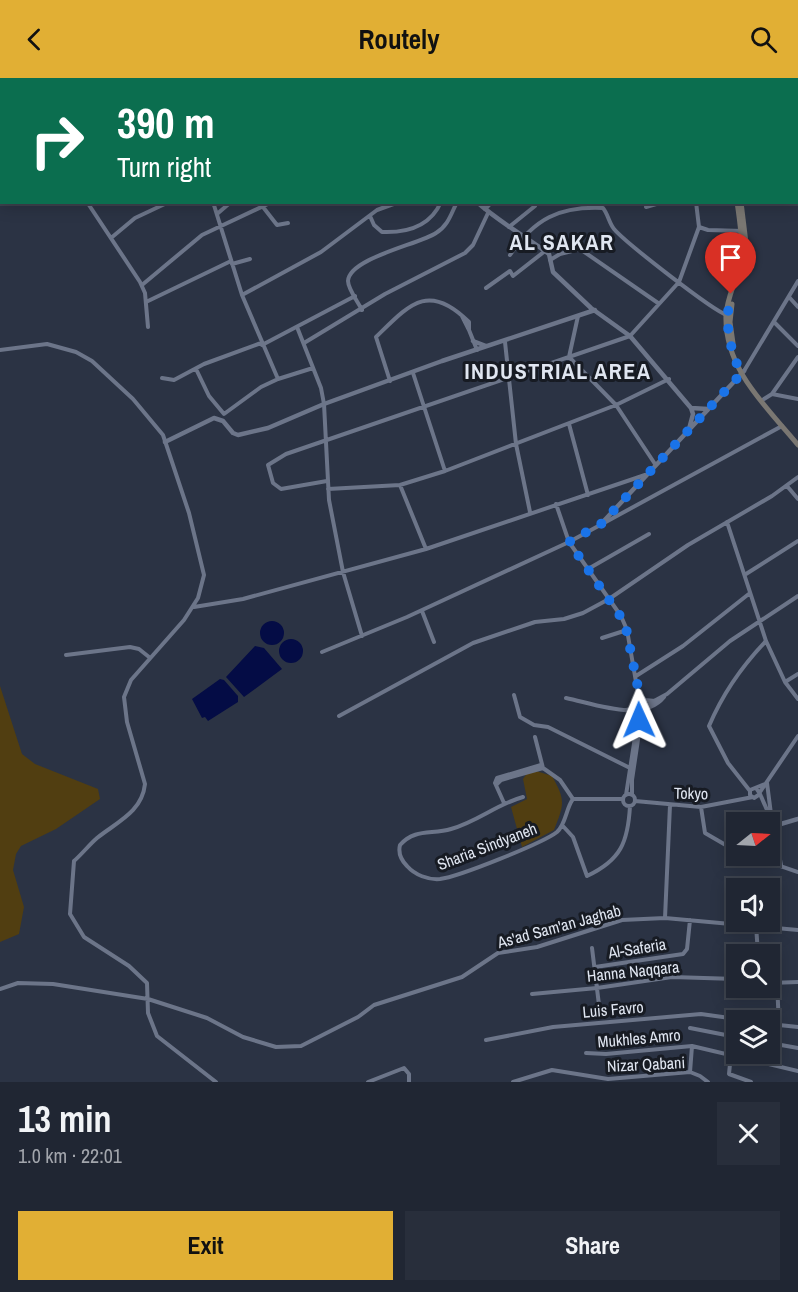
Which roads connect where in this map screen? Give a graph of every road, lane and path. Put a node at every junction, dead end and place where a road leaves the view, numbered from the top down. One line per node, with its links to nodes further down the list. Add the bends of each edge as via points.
1 (88, 204): 27 (street)
2 (165, 204): 27 (street, via 135,218)
3 (214, 204): 19 (street)
4 (228, 204): 19 (street)
5 (268, 204): 16 (street)
6 (394, 204): 20 (street)
7 (440, 204): 20 (street, via 429,219 406,231 382,232)
8 (456, 204): 38 (street, via 446,225 435,234 362,264 348,278)
9 (479, 204): 18 (street)
10 (491, 204): 18 (street)
11 (656, 204): 17 (street)
12 (696, 204): 23 (street)
13 (739, 204): 25 (main road)
14 (589, 205): 26 (street, via 553,215); 34 (street, via 603,208 614,229)
15 (535, 206): 22 (street)
16 (263, 207): 21 (street, via 277,225); 24 (street)
17 (646, 207)
18 (487, 211): 22 (street); 44 (street, via 473,245 465,253)
19 (217, 213): 24 (street)
20 (370, 216): 37 (street, via 321,252)
21 (288, 223)
22 (509, 227): 26 (street)
23 (699, 227): 25 (street); 34 (street)
24 (221, 228): 32 (street); 35 (street, via 188,244)
25 (742, 231): 46 (main road, via 740,264)
26 (523, 235): 28 (street); 29 (street)
27 (111, 238): 35 (street)
28 (545, 251): 31 (street); 36 (street, via 513,276 510,271)
29 (510, 255)
30 (250, 259): 32 (street)
31 (550, 260): 41 (street, via 580,249); 42 (street, via 553,272)
32 (232, 263): 37 (street); 40 (street)
33 (798, 281): 39 (street)
34 (679, 282): 41 (street); 46 (street)
35 (142, 285): 40 (street)
36 (486, 288)
37 (242, 295): 54 (street)
38 (355, 296): 44 (street); 50 (street)
39 (789, 297): 43 (street); 48 (street)
40 (146, 302): 49 (street)
41 (658, 303): 51 (street)
42 (590, 306): 45 (street); 47 (street)
43 (798, 307)
44 (362, 310): 53 (street)
45 (595, 310): 47 (street); 51 (street)
46 (728, 315): 62 (main road, via 729,343)
47 (580, 316): 52 (street); 58 (street)
48 (775, 323): 55 (street); 62 (street)
49 (148, 327)
50 (297, 327): 53 (street); 54 (street)
51 (630, 336): 58 (street); 67 (street)
52 (505, 342): 56 (street); 64 (street)
53 (304, 343): 60 (street)
54 (262, 344): 61 (street); 66 (street)
55 (798, 345)
56 (475, 347): 63 (street); 68 (street, via 462,316 453,306 437,300 422,301 401,311 375,337)
57 (0, 350): 81 (street, via 47,344 76,352 92,361 133,399)
58 (568, 357): 64 (street); 73 (street)
59 (798, 357): 69 (street)
60 (313, 368): 66 (street); 72 (street)
61 (196, 369): 65 (street, via 169,381); 66 (street, via 209,396 224,414)
62 (742, 372): 70 (main road); 76 (street); 78 (main road)
63 (413, 373): 68 (street); 74 (street)
64 (508, 376): 74 (street); 83 (street)
65 (162, 378)
66 (278, 379)
67 (669, 379): 73 (street); 75 (street)
68 (390, 382): 72 (street)
69 (772, 394): 70 (street); 71 (street)
70 (764, 399): 82 (main road)
71 (798, 399)
72 (324, 404): 80 (street); 81 (street, via 242,435 233,433 223,421 207,420)
73 (616, 405): 77 (street); 84 (street)
74 (424, 406): 80 (street); 85 (street)
75 (691, 408): 76 (street); 79 (street)
76 (708, 409): 79 (street)
77 (569, 424): 83 (street); 92 (street)
78 (783, 426): 82 (main road); 97 (street)
79 (688, 429): 84 (street)
80 (326, 441): 88 (street); 88 (street, via 286,454 269,463 268,470 273,483 281,489)
81 (165, 442): 108 (street, via 203,569)
82 (798, 443)
83 (516, 444): 85 (street); 95 (street)
84 (655, 464): 86 (street)
85 (445, 471): 89 (street)
86 (645, 475): 92 (street); 97 (street)
87 (798, 477): 90 (street)
88 (327, 480): 91 (street)
89 (400, 485): 91 (street); 101 (street)
90 (787, 486): 93 (street); 96 (street)
91 (328, 489): 103 (street)
92 (588, 495): 94 (street)
93 (798, 499)
94 (556, 504): 95 (street); 100 (street)
95 (530, 512): 101 (street)
96 (727, 522): 104 (street); 107 (street)
97 (601, 524): 100 (street)
98 (649, 534): 102 (street)
99 (798, 541): 104 (street)
100 (569, 542): 102 (street); 109 (street)
101 (426, 549): 103 (street)
102 (588, 570): 107 (street)
103 (343, 572): 108 (street, via 243,599); 112 (street)
104 (746, 574): 105 (street)
105 (750, 592): 110 (street); 120 (street, via 683,646)
106 (798, 596): 110 (street)
107 (609, 598): 111 (street); 129 (street, via 573,616 536,622 473,643)
108 (194, 607): 118 (street)
109 (422, 611): 112 (street); 115 (street)
110 (759, 621): 114 (street); 126 (street)
111 (627, 630): 113 (street); 120 (street)
112 (362, 636): 116 (street)
113 (602, 638)
114 (766, 641): 121 (street); 137 (street, via 723,695 709,726 728,763)
115 (434, 642)
116 (322, 652)
117 (66, 655): 118 (street, via 130,648)
118 (149, 657): 174 (street, via 131,680 124,697 144,791 137,807 74,861 70,914 84,937 129,966 147,983)
119 (798, 674): 121 (street)
120 (636, 676): 124 (street)
121 (786, 682): 125 (street)
122 (514, 695): 136 (street, via 525,722 548,727)
123 (566, 698): 127 (street)
124 (640, 698): 126 (street); 127 (street); 128 (street)
125 (798, 699)
126 (655, 704): 128 (street); 130 (street)
127 (629, 710): 128 (street); 130 (street)
128 (642, 710): 130 (street)
129 (339, 716)
130 (641, 720): 136 (street); 141 (street)
131 (798, 736): 133 (street)
132 (534, 737): 135 (street)
133 (795, 743): 134 (street); 138 (street)
134 (798, 748)
135 (542, 767): 145 (street, via 560,780); 147 (street, via 501,780 496,785)
136 (630, 768): 144 (street)
137 (745, 783): 139 (street); 142 (street)
138 (766, 783): 139 (street); 140 (street); 153 (street)
139 (755, 788): 140 (street); 142 (street)
140 (760, 793): 142 (street); 148 (street)
141 (632, 795): 144 (street); 146 (street)
142 (752, 795): 148 (street); 151 (street, Tokyo)
143 (523, 797): 147 (street, Sharia Sindyaneh)
144 (624, 797): 145 (street); 150 (street, via 625,804)
145 (573, 799): 156 (street, Sharia Sindyaneh)
146 (635, 801): 149 (street, Tokyo); 150 (street)
147 (504, 803): 156 (street, Sharia Sindyaneh, via 455,829 424,831 408,838 398,849 402,861 417,874 442,879 526,848)
148 (764, 803): 152 (street)
149 (670, 805): 151 (street, Tokyo); 161 (street)
150 (630, 806): 156 (street, via 626,841 608,863 587,876 573,837)
151 (701, 807): 157 (street, via 705,833)
152 (768, 812)
153 (770, 812)
154 (798, 819): 155 (street)
155 (780, 824)
156 (562, 825)
157 (726, 845)
158 (780, 859): 159 (street)
159 (781, 865): 160 (street)
160 (798, 872)
161 (665, 918): 162 (street, As'ad Sam'an Jaghab); 174 (street, As'ad Sam'an Jaghab, via 622,920 537,947 498,953 462,977 374,1005 301,1046 276,1047 243,1037 207,1018)
162 (690, 920): 163 (street, As'ad Sam'an Jaghab); 167 (street, Al-Saferia, via 683,954)
163 (726, 922)
164 (780, 928): 165 (street, As'ad Sam'an Jaghab)
165 (798, 930)
166 (592, 948): 167 (street)
167 (595, 967): 171 (street)
168 (726, 979): 171 (street, Hanna Naqqara, via 672,977)
169 (798, 982): 170 (street)
170 (780, 983)
171 (597, 988): 173 (street, Hanna Naqqara); 175 (street)
172 (0, 989): 174 (street, As'ad Sam'an Jaghab, via 18,983 54,984)
173 (532, 994)
174 (148, 999): 192 (street, via 148,1013 157,1036)
175 (599, 1005)
176 (726, 1017): 181 (street, Luis Favro, via 701,1014 553,1027)
177 (780, 1025): 178 (street)
178 (798, 1027)
179 (690, 1028): 180 (street)
180 (726, 1035)
181 (486, 1040)
182 (780, 1045): 184 (street)
183 (692, 1046): 185 (street, Mukhles Amro); 186 (street, Mukhles Amro); 190 (street)
184 (798, 1048)
185 (586, 1053)
186 (726, 1053)
187 (729, 1064): 197 (street, via 731,1076)
188 (770, 1064): 189 (street, Mukhles Amro)
189 (798, 1071)
190 (690, 1072): 191 (street, Nizar Qabani); 196 (street, Nizar Qabani)
191 (609, 1080): 195 (street, Nizar Qabani, via 552,1070)
192 (216, 1082)
193 (368, 1082): 194 (street, via 404,1068)
194 (409, 1082)
195 (513, 1082)
196 (708, 1082)
197 (751, 1082)

